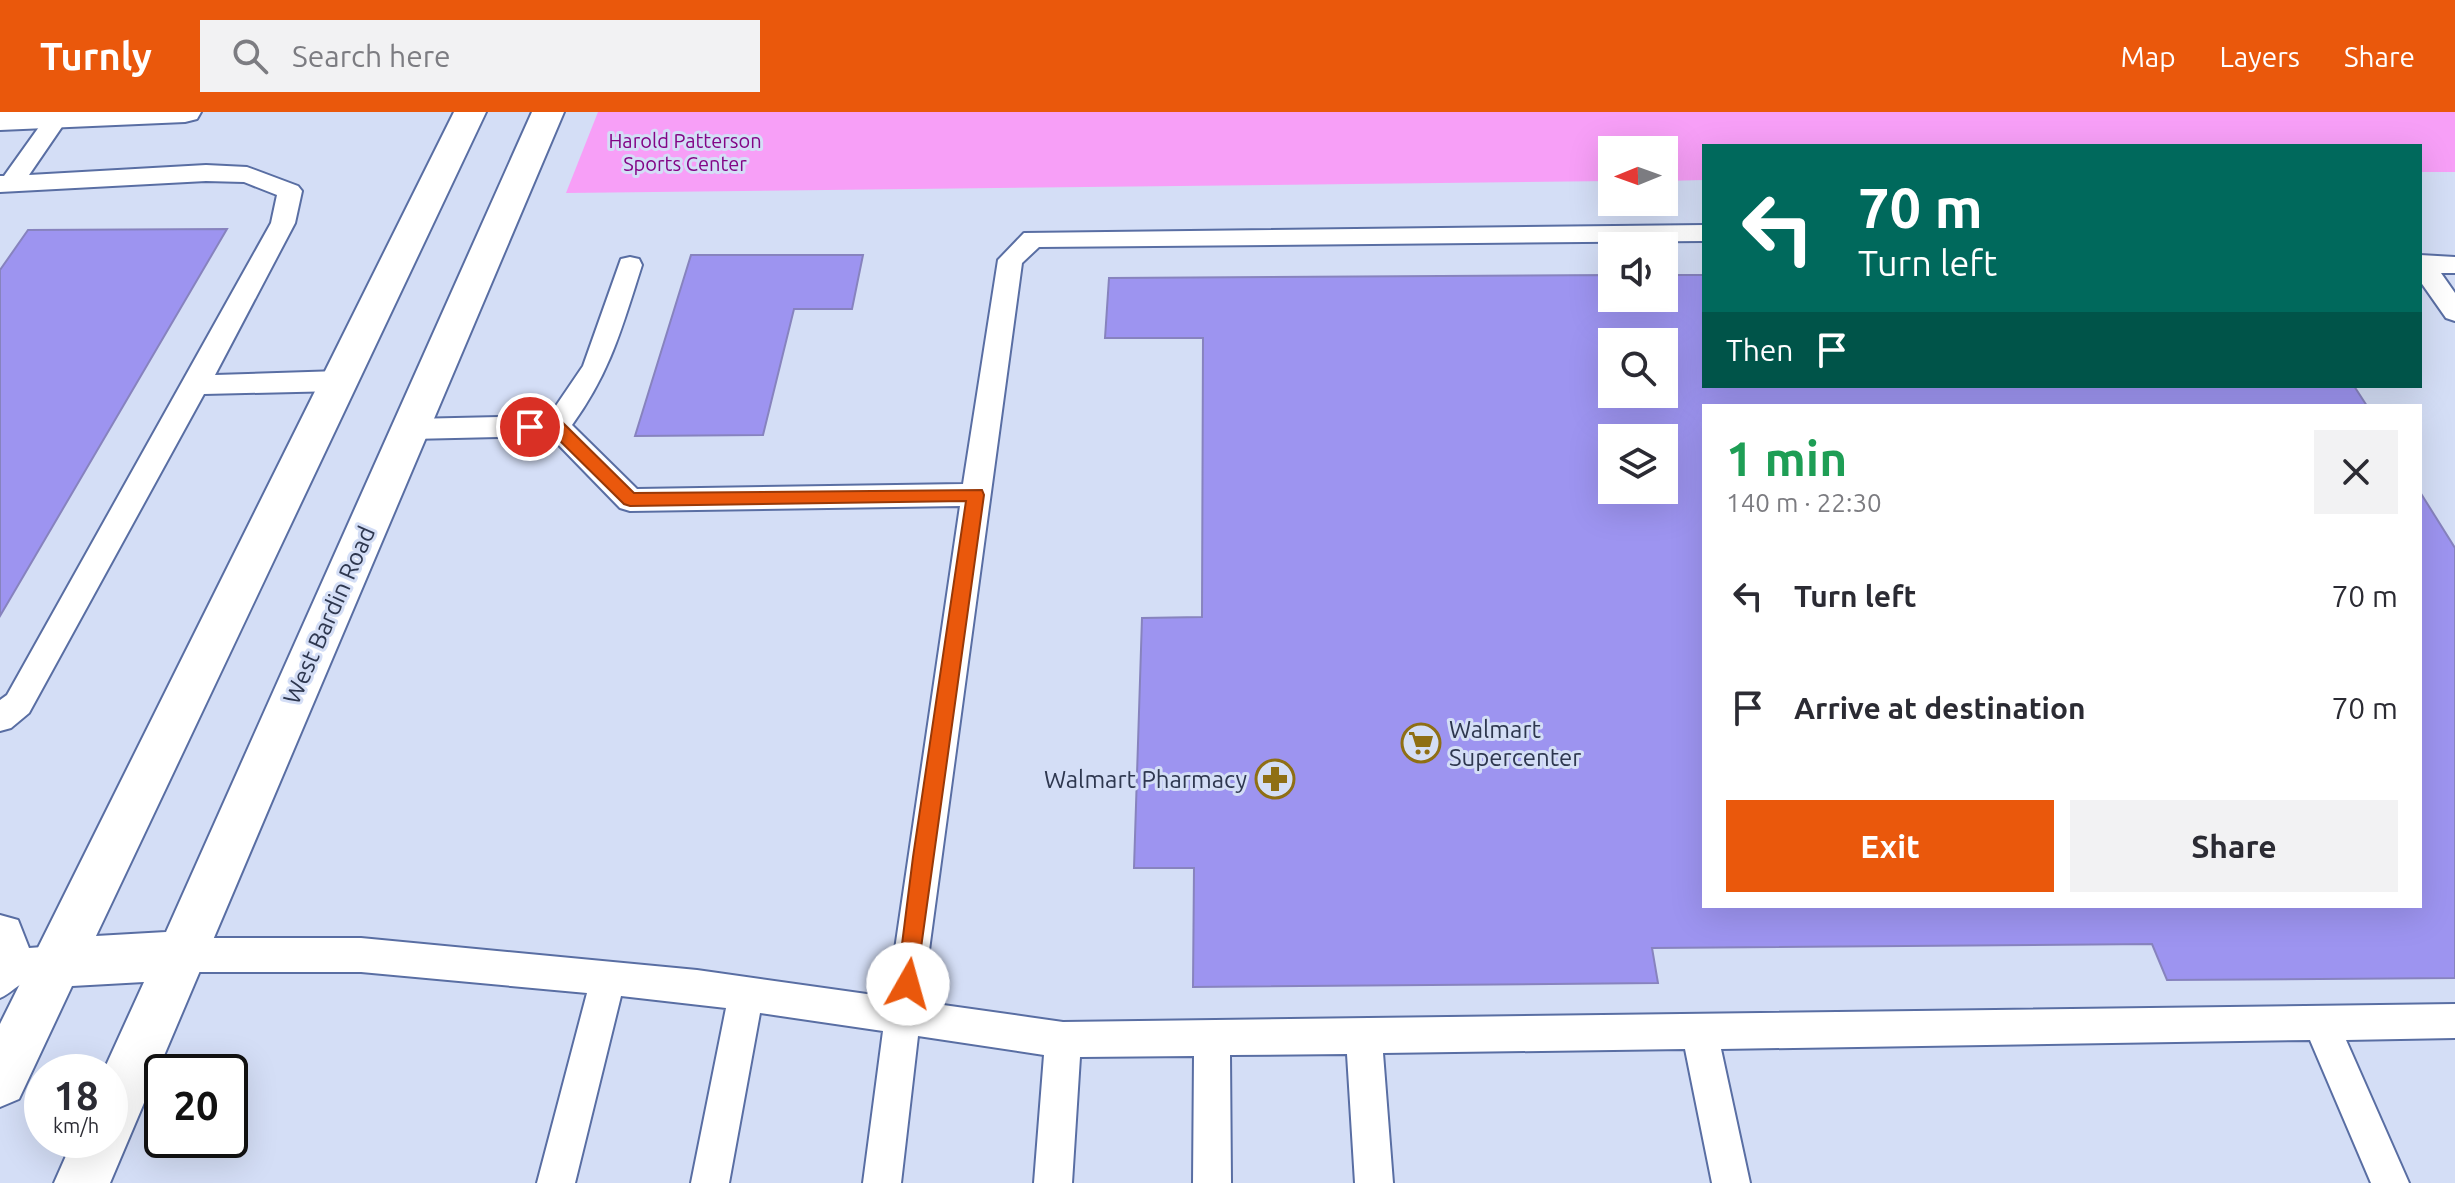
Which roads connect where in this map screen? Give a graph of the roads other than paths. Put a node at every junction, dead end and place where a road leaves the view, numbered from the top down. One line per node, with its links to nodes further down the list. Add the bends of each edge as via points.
1 (185, 112): 4 (main road)
2 (470, 112): 13 (main road)
3 (548, 112): 16 (main road, West Bardin Road)
4 (57, 118): 5 (main road); 6 (lane)
5 (0, 120)
6 (5, 184): 14 (lane, via 206,173 247,175 290,191 283,223)
7 (1702, 233): 17 (lane, via 1033,239 1010,260)
8 (2422, 264): 11 (lane)
9 (630, 265): 15 (lane, via 596,366)
10 (2422, 265): 12 (lane)
11 (2455, 265)
12 (2455, 312)
13 (339, 381): 14 (lane); 21 (main road)
14 (196, 385): 18 (lane, via 18,704)
15 (556, 426): 16 (lane); 17 (lane, via 630,500)
16 (411, 429): 20 (main road, West Bardin Road)
17 (976, 495): 24 (lane)
18 (0, 718)
19 (0, 931): 21 (lane, via 6,931)
20 (181, 955): 21 (main road); 22 (lane, via 361,955); 31 (main road, West Bardin Road)
21 (25, 970): 32 (main road)
22 (608, 978): 23 (lane); 35 (lane)
23 (746, 994): 24 (lane); 36 (lane)
24 (904, 1015): 29 (lane); 37 (lane)
25 (2455, 1021): 26 (lane)
26 (2320, 1023): 27 (lane); 42 (lane)
27 (1700, 1033): 28 (lane); 41 (lane)
28 (1364, 1038): 30 (lane); 40 (lane)
29 (1063, 1040): 30 (lane); 38 (lane)
30 (1212, 1040): 39 (lane)
31 (128, 1077)
32 (0, 1080)
33 (93, 1158): 34 (main road)
34 (82, 1183)
35 (556, 1183)
36 (710, 1183)
37 (882, 1183)
38 (1053, 1183)
39 (1212, 1183)
40 (1374, 1183)
41 (1731, 1183)
42 (2390, 1183)

